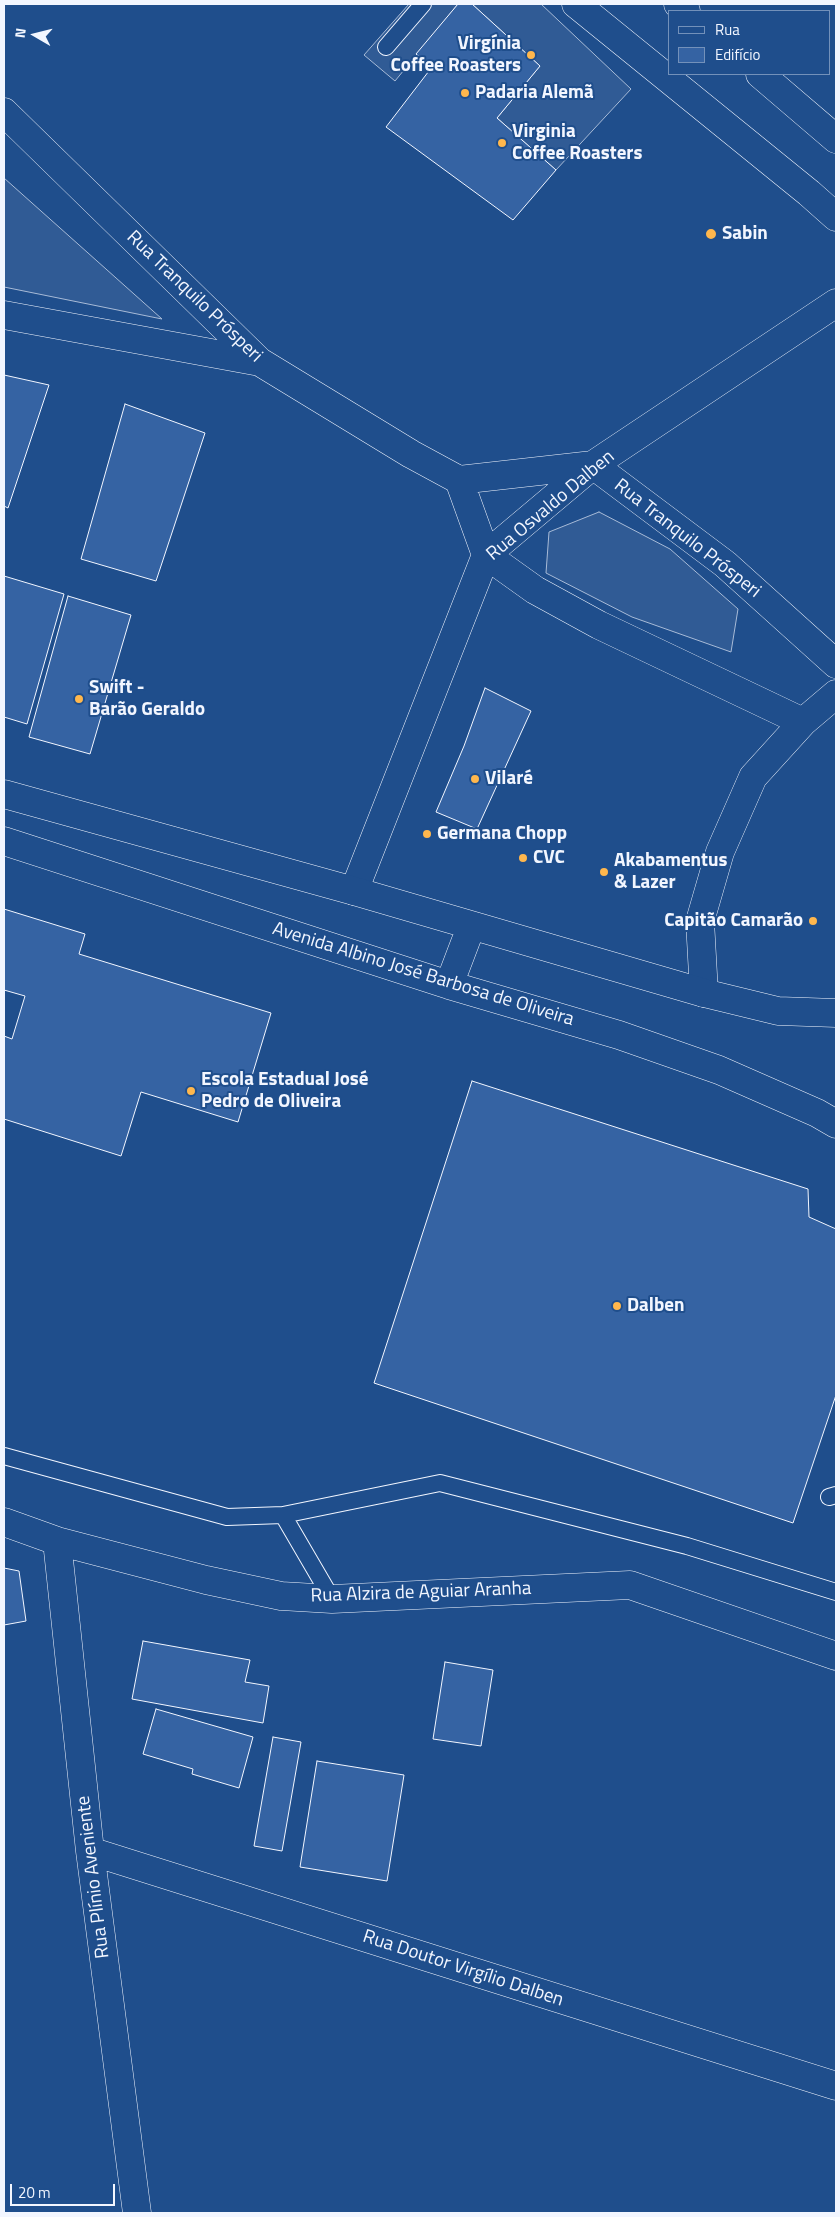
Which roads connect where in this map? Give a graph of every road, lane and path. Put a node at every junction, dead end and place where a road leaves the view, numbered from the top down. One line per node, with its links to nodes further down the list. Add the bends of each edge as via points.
1 (423, 4): 3 (lane)
2 (576, 4): 7 (street)
3 (386, 47)
4 (761, 75): 6 (street)
5 (4, 112): 10 (street, Rua Tranquilo Prósperi)
6 (836, 139)
7 (836, 217)
8 (836, 303): 11 (street, Rua Osvaldo Dalben)
9 (4, 315): 10 (street)
10 (260, 362): 12 (street, Rua Tranquilo Prósperi)
11 (593, 465): 12 (street); 13 (street, Rua Osvaldo Dalben); 14 (street, Rua Tranquilo Prósperi, via 725,564)
12 (459, 480): 13 (street)
13 (486, 555): 16 (street, via 535,590 599,625); 19 (street, Rua Osvaldo Dalben)
14 (836, 664)
15 (836, 694): 16 (street)
16 (803, 722): 22 (street, via 753,777 720,852 700,922)
17 (4, 794): 19 (street)
18 (4, 841): 21 (street, Avenida Albino José Barbosa de Oliveira)
19 (354, 891): 20 (street)
20 (470, 926): 21 (street); 22 (street)
21 (449, 985): 24 (street, Avenida Albino José Barbosa de Oliveira, via 619,1035 719,1070)
22 (704, 993): 23 (street, via 778,1011)
23 (836, 1013)
24 (836, 1124)
25 (4, 1456): 26 (lane, via 227,1517)
26 (283, 1515): 29 (lane, via 440,1483 687,1546); 30 (lane)
27 (4, 1522): 28 (street, Rua Alzira de Aguiar Aranha)
28 (57, 1541): 30 (street, Rua Alzira de Aguiar Aranha, via 281,1596); 32 (street, Rua Plínio Aveniente)
29 (836, 1592)
30 (332, 1599): 31 (street, Rua Alzira de Aguiar Aranha, via 630,1584)
31 (836, 1656)
32 (90, 1851): 33 (street, Rua Doutor Virgílio Dalben); 34 (street, Rua Plínio Aveniente)
33 (836, 2086)
34 (137, 2213)

